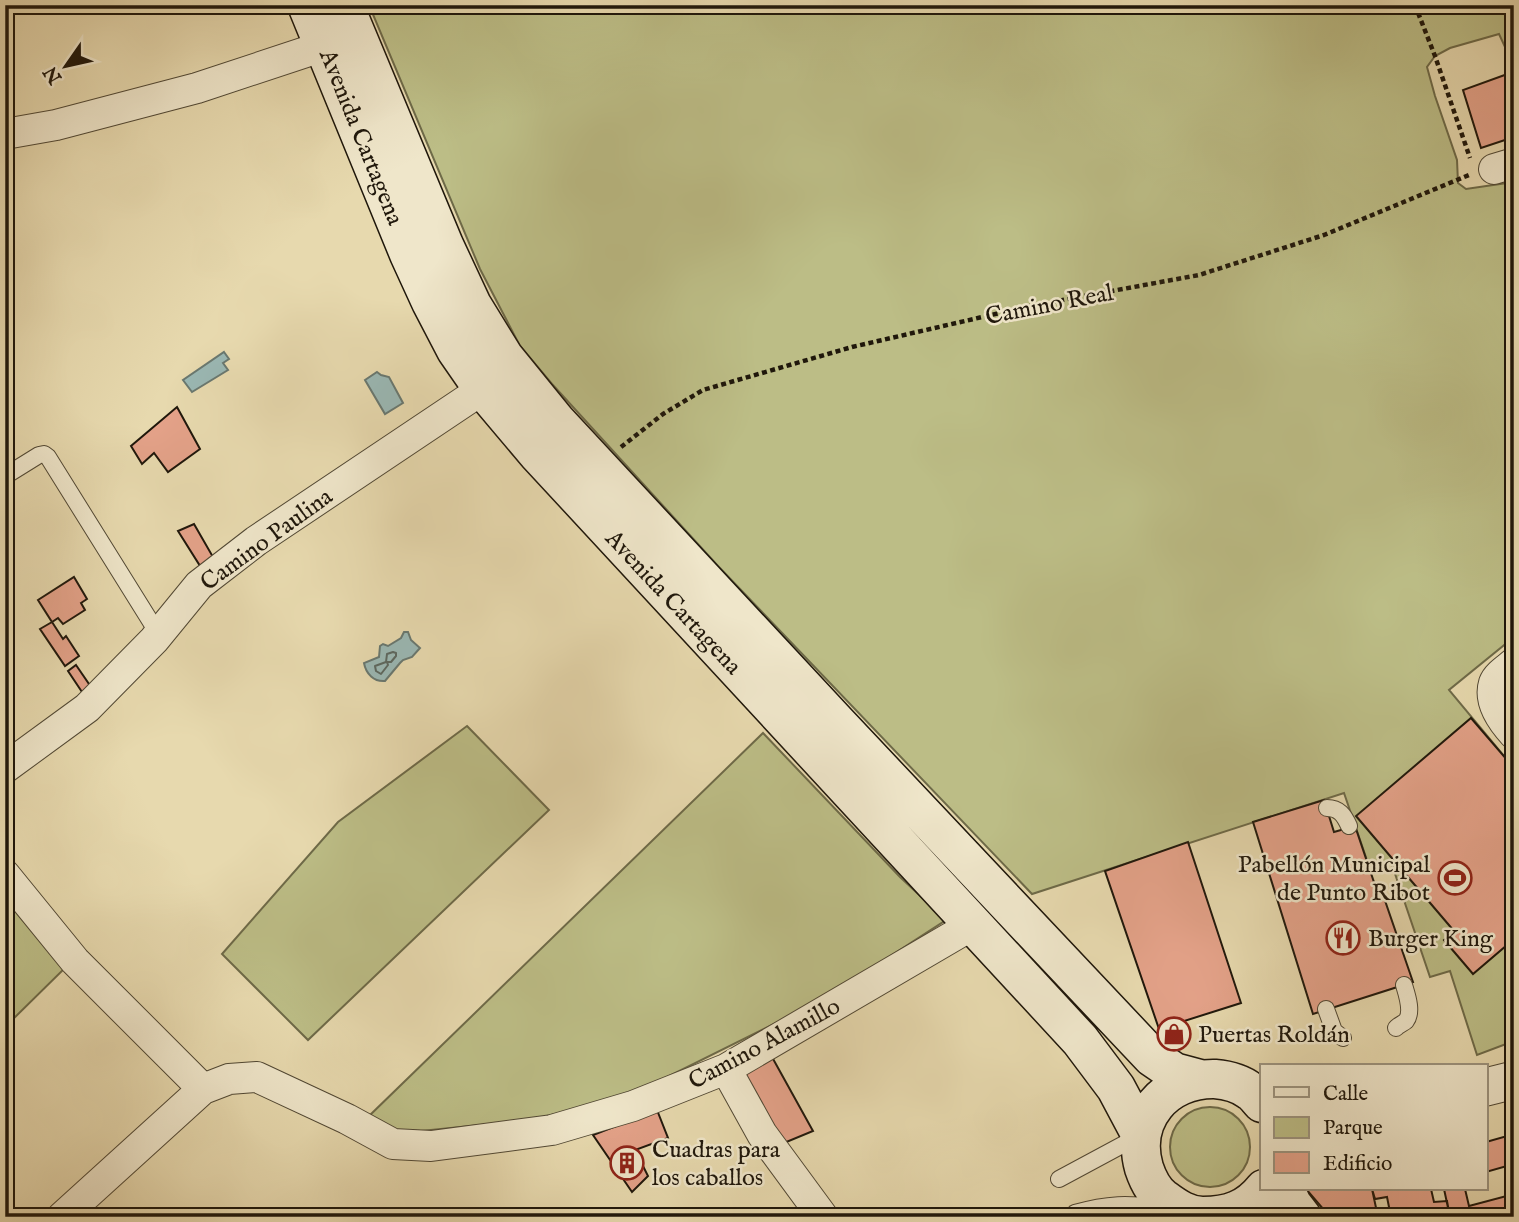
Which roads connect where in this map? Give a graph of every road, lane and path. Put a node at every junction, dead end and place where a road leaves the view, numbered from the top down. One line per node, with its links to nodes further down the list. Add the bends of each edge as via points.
1 (307, 5): 4 (main road, Avenida Cartagena)
2 (344, 5): 8 (main road, Avenida Cartagena, via 472,305 504,357)
3 (1415, 5): 6 (path, via 1435,56)
4 (324, 46): 5 (street, via 197,88); 7 (main road, Avenida Cartagena, via 431,302 456,350)
5 (5, 134)
6 (1494, 168): 8 (path, Camino Real, via 1324,235 1199,275 890,338 703,390 663,414)
7 (484, 389): 10 (street, Camino Paulina, via 256,541 199,585); 17 (main road, Avenida Cartagena, via 537,453)
8 (597, 465): 23 (main road, Avenida Cartagena, via 1152,1057 1174,1072)
9 (10, 473): 10 (lane, via 38,455 48,457)
10 (159, 635): 13 (street, Camino Paulina, via 87,708)
11 (1514, 663): 12 (street, via 1498,677 1493,698)
12 (1514, 734)
13 (7, 764)
14 (1329, 815): 15 (lane)
15 (1350, 826)
16 (5, 875): 26 (street, via 75,961)
17 (974, 924): 22 (street, Camino Alamillo); 28 (main road, Avenida Cartagena, via 1080,1040 1116,1088)
18 (1404, 985): 20 (lane, via 1408,1014)
19 (1326, 1009): 21 (lane, via 1334,1031)
20 (1396, 1028)
21 (1343, 1038)
22 (726, 1069): 26 (street, Camino Alamillo, via 633,1106 552,1130 431,1146 393,1144 257,1077 229,1079); 35 (street, via 762,1134)
23 (1200, 1079): 27 (main road, Avenida Cartagena, via 1234,1083); 28 (main road, via 1162,1097 1148,1114)
24 (1514, 1080): 25 (street)
25 (1488, 1086)
26 (204, 1089): 34 (street, Camino Alamillo)
27 (1260, 1101)
28 (1141, 1135): 29 (lane); 32 (main road, via 1147,1178)
29 (1059, 1179)
30 (1285, 1190): 36 (main road)
31 (1251, 1205): 32 (main road, via 1219,1216)
32 (1177, 1209): 33 (lane, via 1100,1205)
33 (1075, 1213)
34 (62, 1217)
35 (823, 1217)
36 (1302, 1217)

